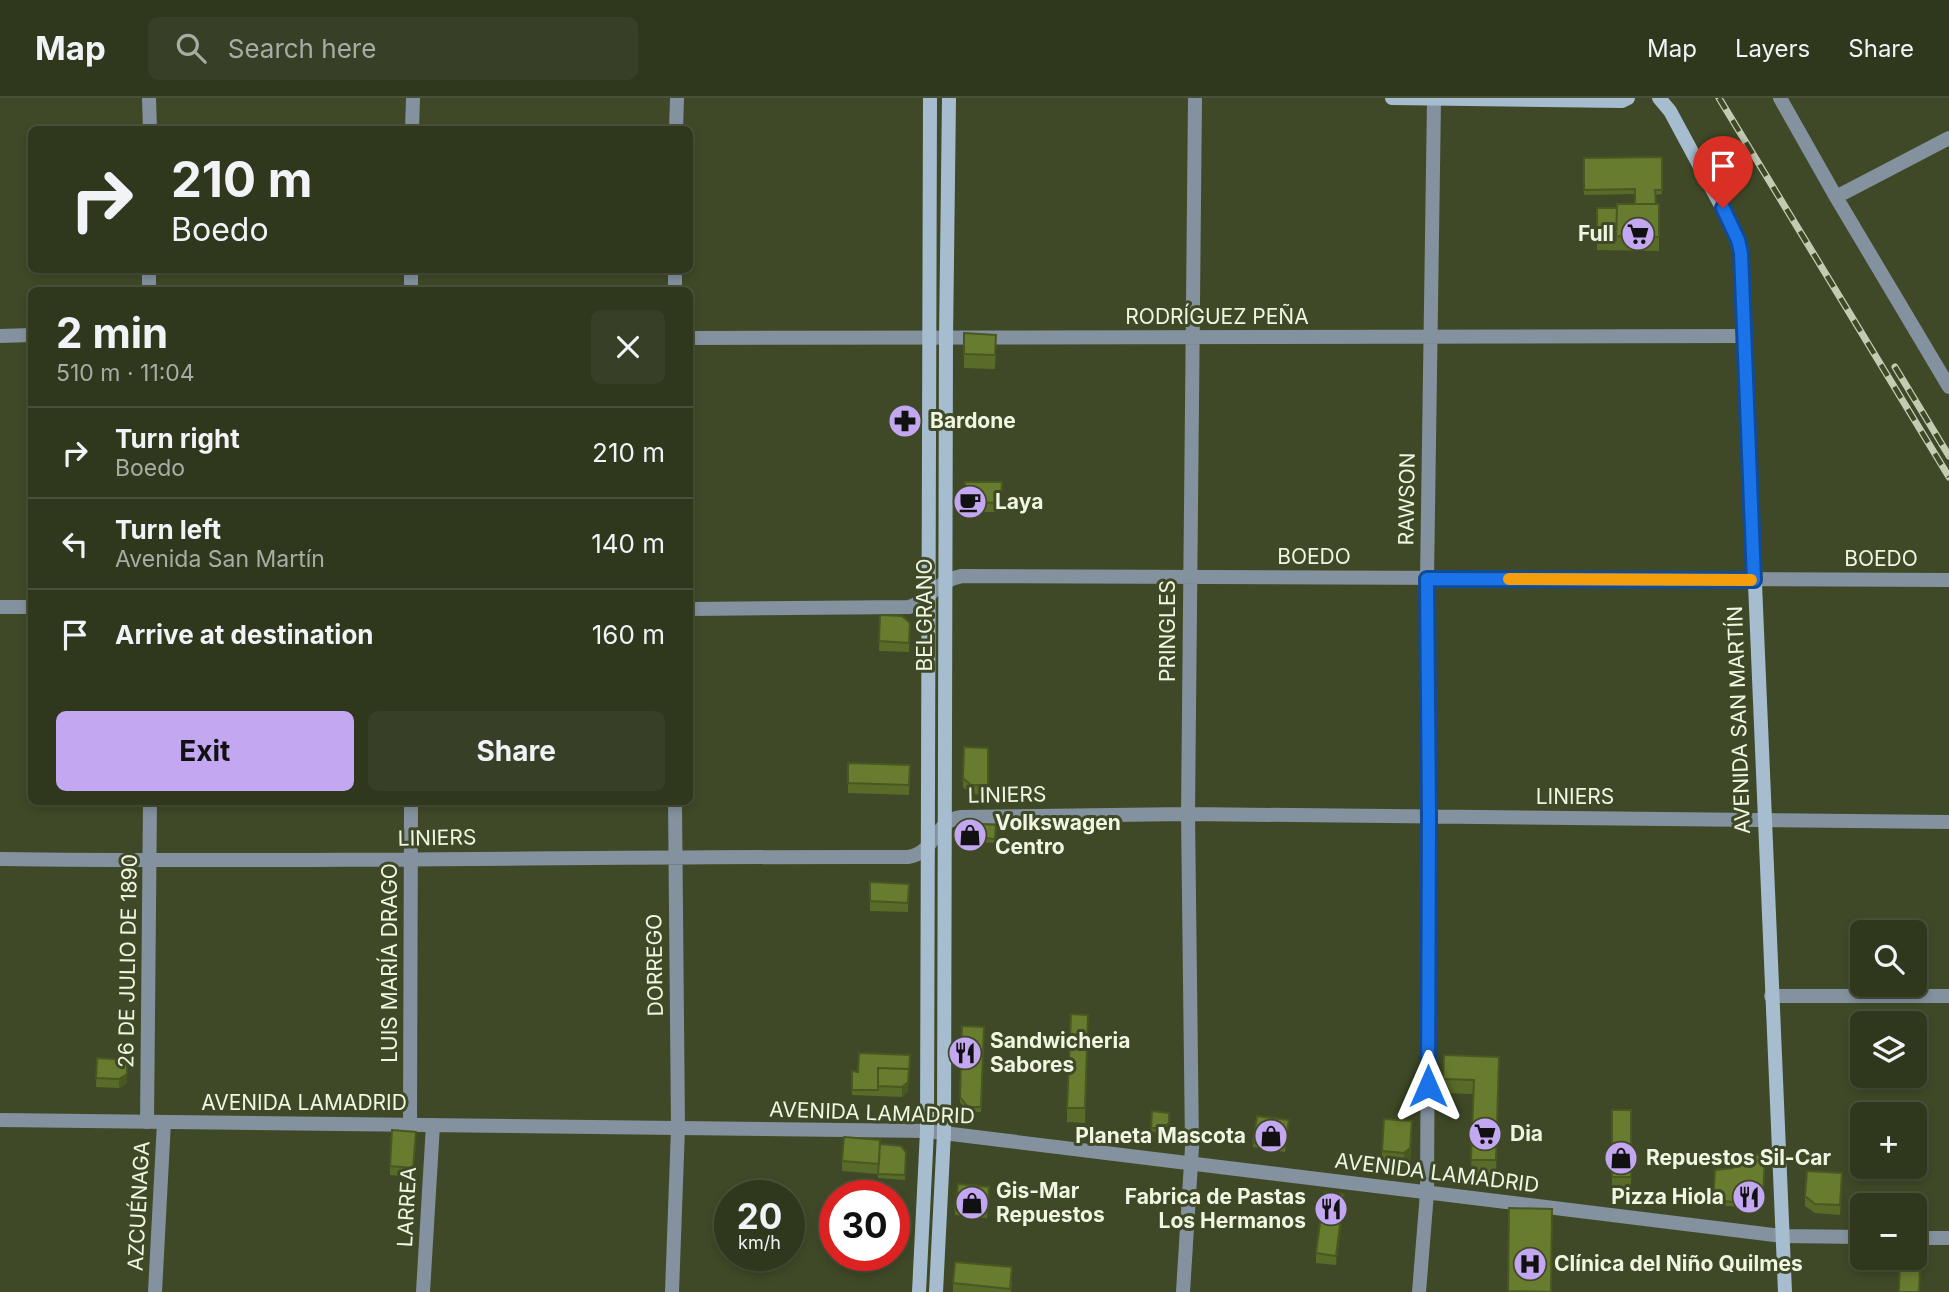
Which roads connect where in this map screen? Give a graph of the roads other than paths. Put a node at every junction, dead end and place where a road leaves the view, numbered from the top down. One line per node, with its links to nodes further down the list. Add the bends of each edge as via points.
1 (149, 98): 12 (street)
2 (412, 98): 13 (street)
3 (677, 98): 14 (street)
4 (930, 98): 19 (main road, BELGRANO)
5 (949, 98): 23 (main road, BELGRANO)
6 (1195, 98): 22 (street, PRINGLES)
7 (1392, 98): 11 (main road)
8 (1628, 98): 11 (main road)
9 (1659, 98): 20 (main road, AVENIDA SAN MARTÍN, via 1738,240)
10 (1780, 98): 16 (street)
11 (1434, 100): 24 (street, RAWSON)
12 (150, 126)
13 (412, 126)
14 (676, 126)
15 (1949, 138): 16 (street)
16 (1836, 197): 25 (street)
17 (0, 335): 18 (street)
18 (28, 335)
19 (928, 337): 21 (street, RODRÍGUEZ PEÑA); 23 (street, RODRÍGUEZ PEÑA); 31 (main road, BELGRANO)
20 (1745, 337): 24 (street, RODRÍGUEZ PEÑA); 29 (main road, AVENIDA SAN MARTÍN)
21 (693, 338)
22 (1192, 338): 23 (street, RODRÍGUEZ PEÑA); 24 (street, RODRÍGUEZ PEÑA); 26 (street, PRINGLES)
23 (946, 339): 27 (main road, BELGRANO)
24 (1430, 339): 28 (street, RAWSON)
25 (1949, 387)
26 (1189, 578): 27 (street, BOEDO); 28 (street, BOEDO); 38 (street, PRINGLES)
27 (946, 579): 31 (street); 42 (main road, BELGRANO)
28 (1427, 579): 29 (street, BOEDO); 39 (street, RAWSON)
29 (1754, 580): 30 (street, BOEDO); 40 (main road, AVENIDA SAN MARTÍN)
30 (1949, 580)
31 (929, 594): 34 (street, via 909,607); 43 (main road, BELGRANO)
32 (0, 607): 33 (street)
33 (28, 607)
34 (693, 609)
35 (150, 805): 47 (street, 26 DE JULIO DE 1890)
36 (411, 805): 46 (street, LUIS MARÍA DRAGO)
37 (675, 805): 44 (street, DORREGO)
38 (1188, 814): 39 (street, LINIERS); 42 (street, LINIERS, via 961,817); 58 (street, PRINGLES)
39 (1429, 818): 40 (street, LINIERS); 59 (street, RAWSON)
40 (1764, 819): 41 (street, LINIERS); 48 (main road, AVENIDA SAN MARTÍN)
41 (1949, 822)
42 (946, 823): 43 (street, LINIERS); 57 (main road, BELGRANO)
43 (929, 847): 44 (street, LINIERS, via 919,856 908,857); 56 (main road, BELGRANO)
44 (675, 856): 46 (street, LINIERS); 55 (street, DORREGO)
45 (0, 859): 47 (street, LINIERS)
46 (411, 859): 47 (street, LINIERS); 53 (street, LUIS MARÍA DRAGO)
47 (150, 861): 51 (street, 26 DE JULIO DE 1890)
48 (1771, 996): 49 (street); 60 (main road, AVENIDA SAN MARTÍN)
49 (1949, 996)
50 (0, 1120): 51 (street, AVENIDA LAMADRID)
51 (146, 1122): 52 (street, AVENIDA LAMADRID)
52 (164, 1122): 53 (street, AVENIDA LAMADRID); 64 (street, AZCUÉNAGA)
53 (410, 1125): 54 (street, AVENIDA LAMADRID)
54 (433, 1125): 55 (street, AVENIDA LAMADRID); 65 (street, LARREA)
55 (678, 1128): 56 (street, AVENIDA LAMADRID); 66 (street, DORREGO)
56 (927, 1131): 57 (street, AVENIDA LAMADRID); 67 (main road, BELGRANO)
57 (944, 1133): 58 (street, AVENIDA LAMADRID); 68 (main road, BELGRANO)
58 (1192, 1165): 59 (street, AVENIDA LAMADRID); 69 (street, PRINGLES)
59 (1427, 1193): 60 (street, AVENIDA LAMADRID); 70 (street, RAWSON)
60 (1782, 1236): 61 (street, AVENIDA LAMADRID); 71 (main road, AVENIDA SAN MARTÍN)
61 (1850, 1237)
62 (1927, 1238): 63 (street)
63 (1949, 1238)
64 (155, 1292)
65 (423, 1292)
66 (672, 1292)
67 (919, 1292)
68 (936, 1292)
69 (1183, 1292)
70 (1419, 1292)
71 (1785, 1292)

